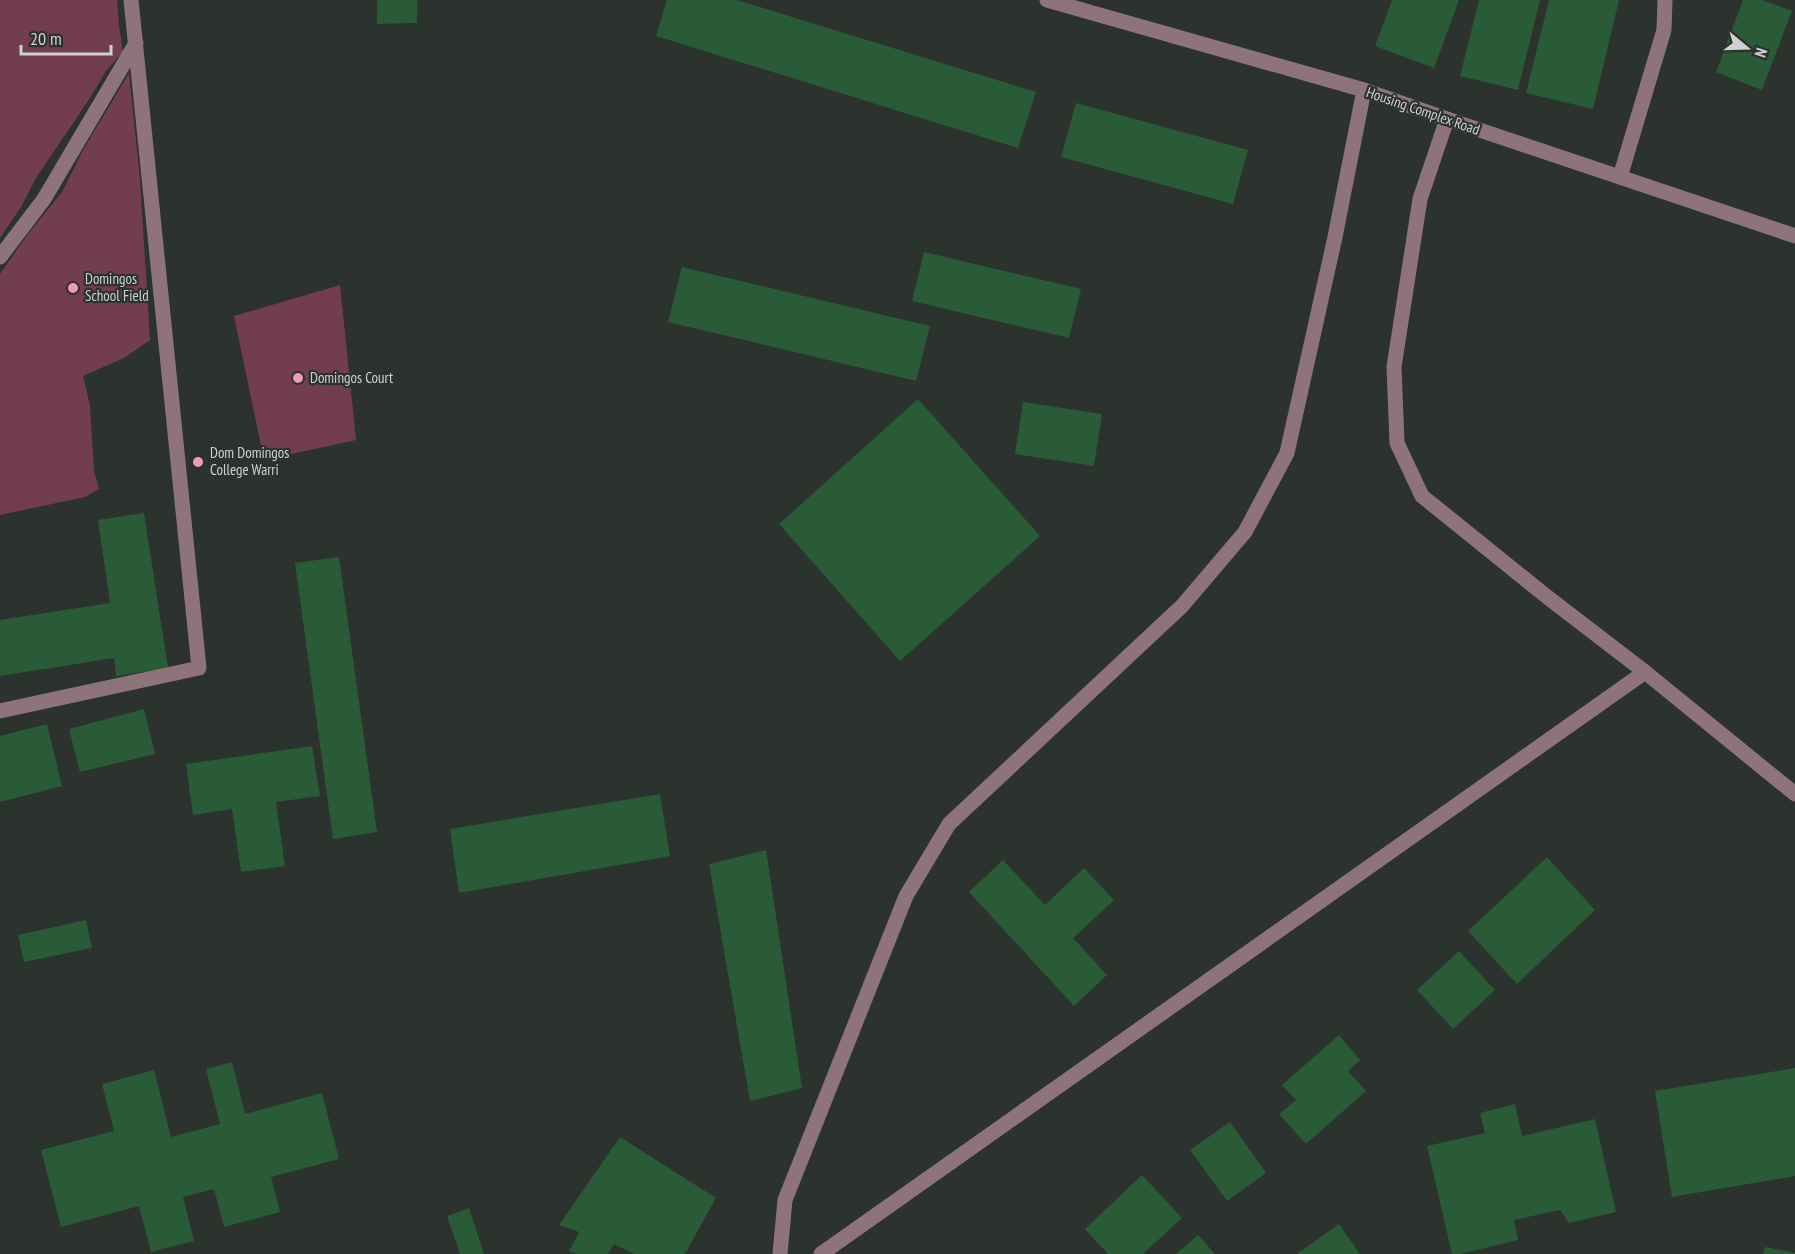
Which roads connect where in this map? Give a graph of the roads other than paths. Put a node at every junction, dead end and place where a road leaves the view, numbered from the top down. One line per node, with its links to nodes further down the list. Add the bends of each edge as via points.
1 (131, 0): 4 (street)
2 (1047, 0): 5 (street, Housing Complex Road)
3 (1665, 0): 7 (street, via 1664,30)
4 (136, 43): 9 (street, via 44,199); 11 (street, via 199,668)
5 (1364, 90): 6 (street, Housing Complex Road); 13 (street, via 1287,453 1245,532 1182,606 949,824 906,896 785,1200)
6 (1448, 119): 7 (street, Housing Complex Road); 10 (street, via 1420,199 1394,367 1396,443 1422,496)
7 (1620, 177): 8 (street, Housing Complex Road)
8 (1795, 236)
9 (0, 257)
10 (1645, 672): 12 (street); 14 (street)
11 (0, 711)
12 (1795, 794)
13 (780, 1254)
14 (820, 1254)

